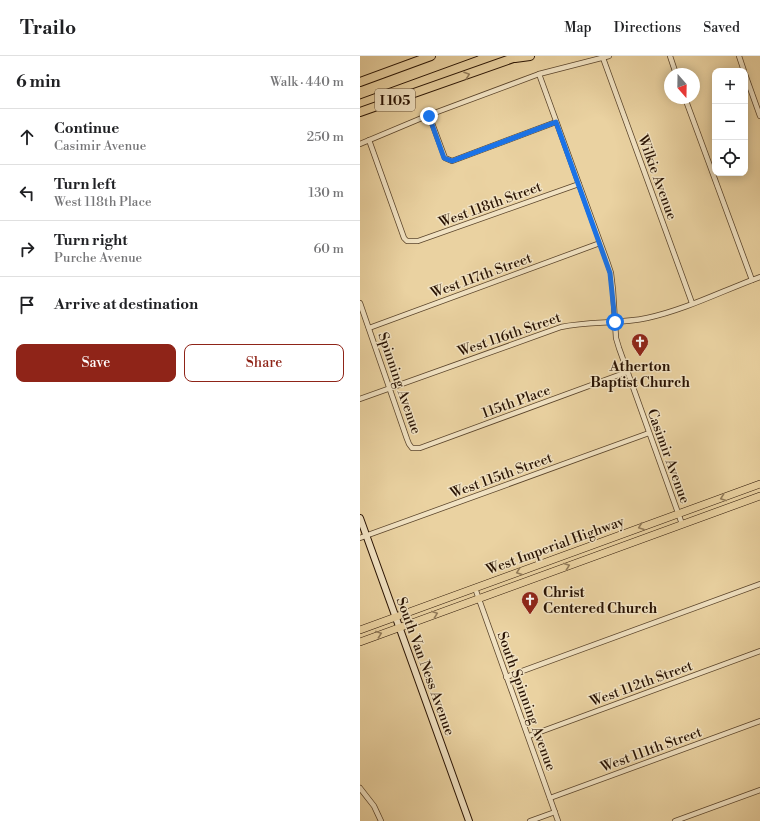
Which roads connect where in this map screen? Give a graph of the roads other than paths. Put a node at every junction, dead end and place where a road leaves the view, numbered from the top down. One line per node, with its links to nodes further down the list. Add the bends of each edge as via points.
1 (418, 56): 12 (highway)
2 (431, 56): 12 (highway, I 105)
3 (530, 56): 7 (highway)
4 (610, 56): 8 (street)
5 (670, 56): 9 (street)
6 (739, 56): 10 (street)
7 (516, 57): 16 (highway, I 105, one-way to 7)
8 (602, 58): 11 (street); 27 (street, Wilkie Avenue)
9 (674, 68)
10 (743, 68)
11 (539, 74): 17 (street); 19 (street, Casimir Avenue)
12 (378, 76): 13 (highway, I 105)
13 (360, 82)
14 (748, 83): 18 (street)
15 (687, 104): 25 (street)
16 (360, 112)
17 (429, 116): 19 (street, via 444,158 452,161); 20 (street)
18 (760, 116)
19 (556, 122): 22 (street, Casimir Avenue)
20 (369, 140): 21 (street); 22 (street, West 118th Street, via 407,241 418,241)
21 (360, 144)
22 (579, 184): 23 (street, Casimir Avenue)
23 (600, 243): 28 (street, Casimir Avenue, via 610,273); 29 (street, West 117th Street)
24 (760, 277): 25 (street, West 116th Street)
25 (752, 280): 27 (street, West 116th Street)
26 (360, 303): 29 (street, Spinning Avenue)
27 (692, 303): 28 (street, West 116th Street, via 649,317)
28 (615, 322): 30 (street, Casimir Avenue, via 617,343); 31 (street, West 116th Street, via 562,327)
29 (369, 328): 31 (street, Spinning Avenue)
30 (627, 372): 33 (street, Casimir Avenue); 34 (street, 115th Place, via 420,448)
31 (390, 388): 32 (street, West 116th Street); 34 (street, Spinning Avenue)
32 (360, 399)
33 (649, 433): 37 (street, Casimir Avenue); 40 (street, West 115th Street)
34 (412, 448)
35 (760, 484): 37 (main road, West Imperial Highway, one-way to 37)
36 (760, 496): 39 (main road, West Imperial Highway)
37 (678, 514): 39 (street, Casimir Avenue); 42 (main road, West Imperial Highway, one-way to 42)
38 (360, 518): 40 (main road, South Van Ness Avenue)
39 (682, 524): 43 (main road, West Imperial Highway, one-way to 39)
40 (363, 537): 44 (main road, South Van Ness Avenue)
41 (760, 584): 49 (street)
42 (475, 588): 43 (street, South Spinning Avenue); 44 (main road, West Imperial Highway)
43 (478, 598): 45 (main road, West Imperial Highway, one-way to 43); 49 (street, South Spinning Avenue)
44 (396, 617): 45 (main road, South Van Ness Avenue); 46 (main road, West Imperial Highway)
45 (399, 627): 47 (main road, West Imperial Highway, one-way to 45); 57 (main road, South Van Ness Avenue)
46 (360, 630)
47 (360, 642)
48 (760, 651): 51 (street, West 112th Street)
49 (506, 677): 51 (street, South Spinning Avenue)
50 (760, 721): 54 (street, West 111th Street)
51 (529, 736): 54 (street, South Spinning Avenue)
52 (360, 788): 56 (street, via 374,806)
53 (760, 790): 60 (street)
54 (550, 798): 55 (street, South Spinning Avenue)
55 (555, 812): 58 (street); 59 (street, South Spinning Avenue)
56 (381, 821)
57 (469, 821)
58 (530, 821)
59 (558, 821)
60 (675, 821)

